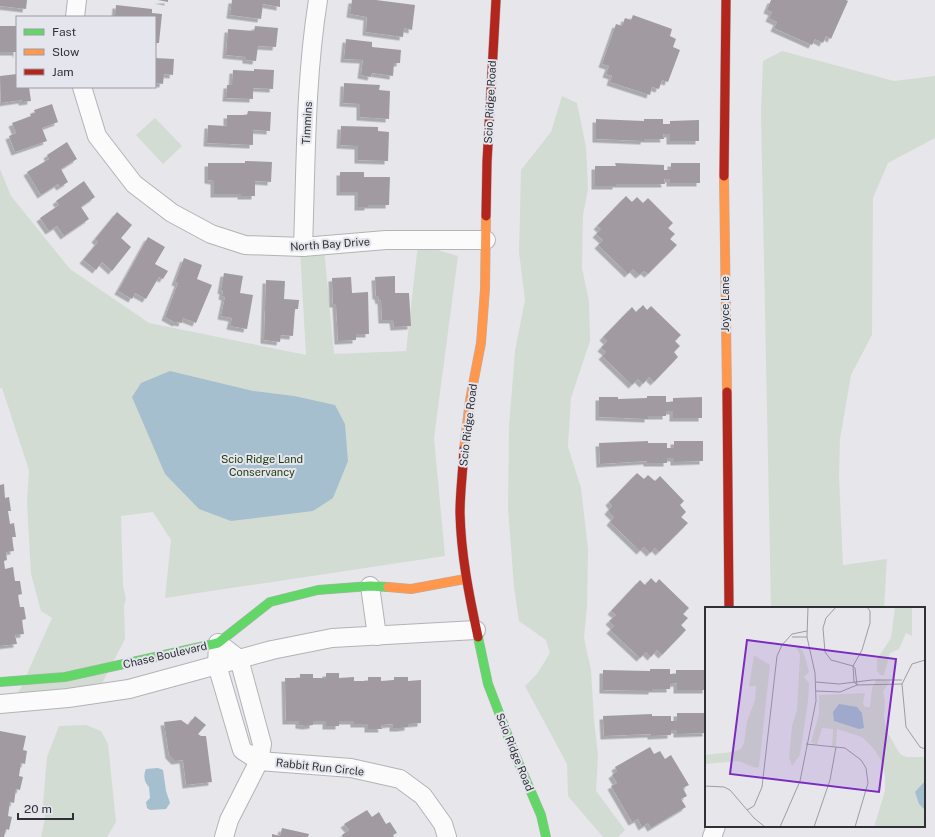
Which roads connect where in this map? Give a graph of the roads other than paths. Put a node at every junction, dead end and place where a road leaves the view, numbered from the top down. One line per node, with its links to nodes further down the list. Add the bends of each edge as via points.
1 (77, 0): 5 (street)
2 (318, 0): 8 (street, Timmins, via 312,34)
3 (496, 0): 7 (street, Scio Ridge Road, via 487,162)
4 (726, 0): 11 (street, Joyce Lane, via 724,151)
5 (75, 16)
6 (82, 88): 8 (street, North Bay Drive, via 97,136 134,184 172,213 211,234 245,245)
7 (486, 240): 8 (street, North Bay Drive, via 386,240); 9 (street, Scio Ridge Road, via 481,343 463,457 460,512)
8 (303, 247)
9 (465, 579): 10 (street, Chase Boulevard, via 411,589); 12 (street, Scio Ridge Road)
10 (370, 586): 13 (street); 14 (street, Chase Boulevard, via 318,590 270,602)
11 (729, 607)
12 (476, 630): 13 (street, Chase Boulevard); 25 (street, Scio Ridge Road, via 488,684 541,815)
13 (377, 636): 15 (street, Chase Boulevard, via 332,638)
14 (218, 643): 15 (street); 16 (street, Rabbit Run Circle); 17 (street, Chase Boulevard)
15 (238, 659): 16 (street, Chase Boulevard); 21 (street, Rabbit Run Circle, via 262,744)
16 (217, 665): 19 (street, Chase Boulevard, via 129,689); 21 (street, Rabbit Run Circle, via 242,750)
17 (65, 677): 18 (street, Chase Boulevard); 19 (street)
18 (0, 682)
19 (68, 698): 20 (street, Chase Boulevard)
20 (0, 704)
21 (259, 761): 23 (street, Rabbit Run Circle, via 229,820); 24 (street, Rabbit Run Circle, via 351,768 400,779 423,796 443,824)
22 (716, 827): 26 (street)
23 (224, 837)
24 (447, 837)
25 (546, 837)
26 (712, 837)

